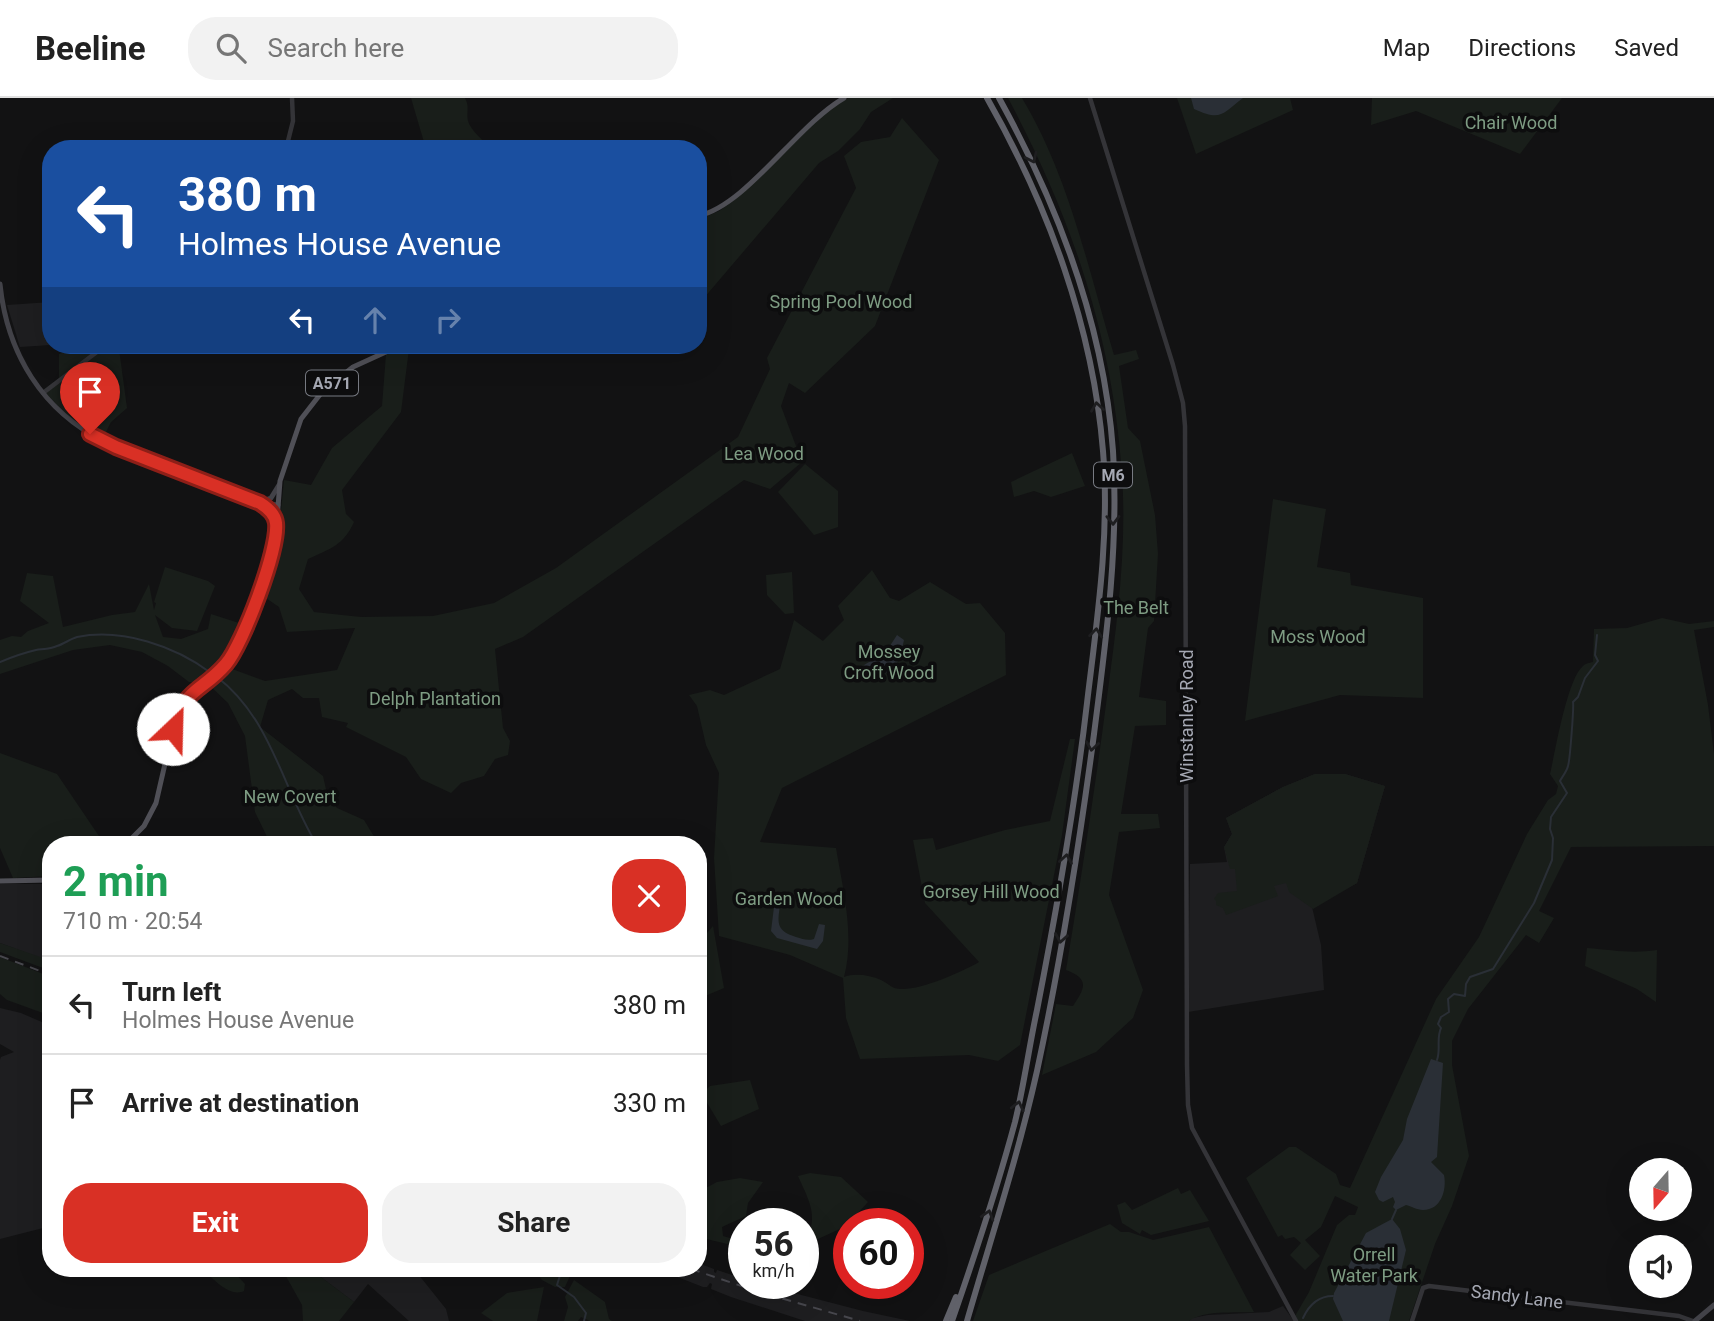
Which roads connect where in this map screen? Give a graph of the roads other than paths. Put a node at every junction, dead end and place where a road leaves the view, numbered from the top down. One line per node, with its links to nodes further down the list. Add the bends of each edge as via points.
1 (292, 98): 6 (street)
2 (844, 98): 7 (main road, via 815,118 763,171)
3 (987, 98): 20 (highway, M6, one-way to 3, via 1025,1080 1061,887 1096,629 1104,492 1096,396 1063,262 1031,182)
4 (999, 98): 24 (highway, M6, one-way to 24, via 1055,210 1090,319 1113,451 1114,541 1107,636 1082,824 1037,1073)
5 (1090, 98): 25 (street, Winstanley Road, via 1183,403 1190,1117 1205,1154)
6 (289, 140)
7 (707, 214)
8 (0, 284): 11 (main road, via 12,342)
9 (94, 354): 11 (street)
10 (380, 354): 12 (main road, A571, via 328,386 301,419)
11 (43, 393): 13 (main road, via 79,427 116,447)
12 (280, 481): 13 (main road, via 270,500); 15 (main road, A571)
13 (245, 498): 14 (main road)
14 (260, 503): 15 (main road); 16 (main road)
15 (278, 505): 16 (main road, A571)
16 (276, 522): 17 (main road, A571, via 266,576 239,640 227,663 195,689 181,708 156,803)
17 (134, 836)
18 (42, 880): 19 (main road)
19 (0, 881)
20 (979, 1243): 22 (highway, M6); 23 (highway, M6)
21 (1714, 1305): 27 (main road)
22 (946, 1321)
23 (952, 1321)
24 (964, 1321)
25 (1296, 1321)
26 (1412, 1321): 27 (street, Sandy Lane, via 1423,1288 1432,1286)
27 (1694, 1321)

